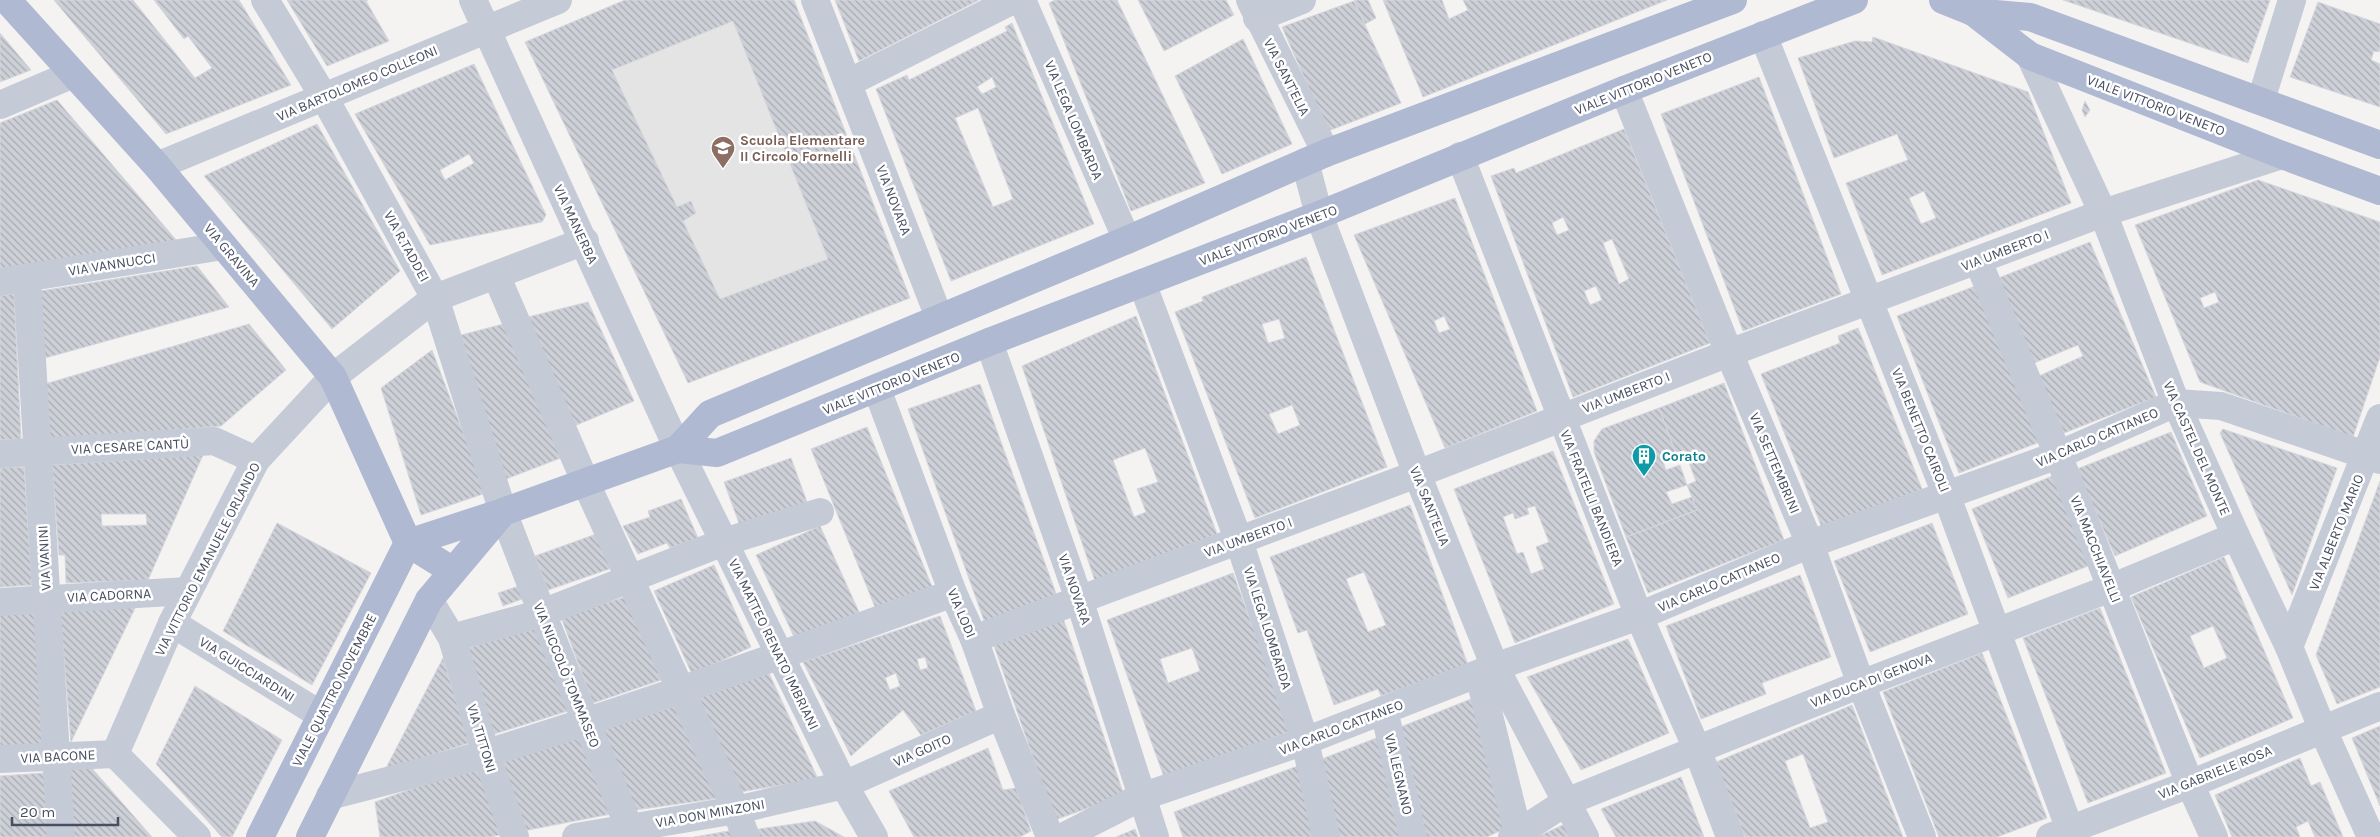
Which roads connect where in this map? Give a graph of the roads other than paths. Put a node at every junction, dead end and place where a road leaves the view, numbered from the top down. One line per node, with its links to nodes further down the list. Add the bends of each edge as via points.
1 (7, 0): 20 (main road, VIA GRAVINA)
2 (265, 0): 23 (street, VIA R.TADDEI)
3 (473, 0): 17 (street, VIA MANERBA)
4 (558, 0): 17 (street, VIA BARTOLOMEO COLLEONI)
5 (815, 0): 21 (street, VIA NOVARA)
6 (1013, 0): 21 (street)
7 (1022, 0): 34 (street, VIA LEGA LOMBARDA)
8 (1302, 0): 14 (street)
9 (1733, 0): 29 (main road, VIALE VITTORIO VENETO)
10 (1854, 0): 18 (main road, VIALE VITTORIO VENETO)
11 (1943, 0): 15 (main road, VIALE VITTORIO VENETO)
12 (2005, 0): 16 (main road)
13 (2292, 0): 24 (street)
14 (1254, 9): 29 (street, VIA SANT'ELIA)
15 (1973, 12): 16 (main road); 19 (main road, VIALE VITTORIO VENETO)
16 (2030, 17): 24 (main road)
17 (486, 30): 23 (street, VIA BARTOLOMEO COLLEONI); 35 (street, VIA MANERBA)
18 (1763, 35): 22 (main road, VIALE VITTORIO VENETO); 43 (street, VIA BENETTO CAIROLI)
19 (2030, 56): 27 (main road, VIALE VITTORIO VENETO); 32 (street, VIA CASTEL DEL MONTE)
20 (73, 74): 25 (street); 30 (main road, VIA GRAVINA)
21 (848, 83): 44 (street, VIA NOVARA)
22 (1624, 90): 28 (main road, VIALE VITTORIO VENETO); 46 (street, VIA SETTEMBRINI)
23 (324, 97): 30 (street, VIA BARTOLOMEO COLLEONI); 42 (street, VIA R.TADDEI)
24 (2261, 100): 26 (main road)
25 (0, 105)
26 (2380, 145)
27 (2282, 155): 31 (main road, VIALE VITTORIO VENETO); 32 (street, VIA UMBERTO I)
28 (1460, 156): 33 (main road, VIALE VITTORIO VENETO); 50 (street, VIA FRATELLI BANDIERA)
29 (1316, 157): 33 (street, VIA SANT'ELIA); 34 (main road, VIALE VITTORIO VENETO)
30 (157, 166): 36 (main road, VIA GRAVINA)
31 (2380, 191)
32 (2103, 213): 37 (street, VIA UMBERTO I); 49 (street, VIA CASTEL DEL MONTE)
33 (1319, 215): 41 (main road, VIALE VITTORIO VENETO); 58 (street, VIA SANT'ELIA)
34 (1127, 240): 44 (main road, VIALE VITTORIO VENETO)
35 (585, 242): 38 (street, VIA VITTORIO EMANUELE ORLANDO); 52 (street, VIA MANERBA)
36 (223, 246): 39 (street, VIA VANNUCCI); 47 (main road, VIA GRAVINA)
37 (1978, 261): 43 (street, VIA UMBERTO I); 55 (street, VIA MACCHIAVELLI)
38 (496, 275): 42 (street, VIA VITTORIO EMANUELE ORLANDO); 59 (street)
39 (27, 278): 40 (street, VIA VANNUCCI); 53 (street, VIA VANINI)
40 (0, 282)
41 (1142, 283): 45 (main road, VIALE VITTORIO VENETO); 64 (street, VIA LEGA LOMBARDA)
42 (435, 298): 47 (street, VIA VITTORIO EMANUELE ORLANDO); 61 (street, VIA R.TADDEI)
43 (1869, 300): 46 (street, VIA UMBERTO I); 60 (street, VIA BENETTO CAIROLI)
44 (939, 317): 52 (main road, VIALE VITTORIO VENETO, via 710,414)
45 (989, 342): 48 (main road, VIALE VITTORIO VENETO); 74 (street, VIA NOVARA)
46 (1729, 353): 50 (street, VIA UMBERTO I); 67 (street, VIA SETTEMBRINI)
47 (333, 377): 57 (street, VIA VITTORIO EMANUELE ORLANDO); 66 (main road, VIA GRAVINA)
48 (876, 389): 52 (main road, VIALE VITTORIO VENETO, via 717,452); 72 (street, VIA LODI)
49 (2176, 403): 55 (street, VIA CARLO CATTANEO); 56 (street, VIA CARLO CATTANEO, via 2221,406); 63 (street, VIA CASTEL DEL MONTE)
50 (1561, 418): 58 (street, VIA UMBERTO I); 78 (street, VIA FRATELLI BANDIERA)
51 (2380, 418): 56 (street, VIA ALBERTO MARIO)
52 (678, 449): 59 (main road, VIALE VITTORIO VENETO); 65 (street, VIA MATTEO RENATO IMBRIANI)
53 (38, 451): 54 (street, VIA CESARE CANTÙ); 57 (street, VIA CESARE CANTÙ, via 214,441); 73 (street, VIA VANINI)
54 (0, 454)
55 (2058, 454): 60 (street, VIA CARLO CATTANEO); 70 (street, VIA MACCHIAVELLI)
56 (2373, 458): 83 (street, VIA ALBERTO MARIO)
57 (256, 460): 71 (street, VIA VITTORIO EMANUELE ORLANDO)
58 (1417, 474): 64 (street, VIA UMBERTO I); 85 (street, VIA SANT'ELIA)
59 (585, 481): 61 (main road, VIALE VITTORIO VENETO); 69 (street)
60 (1946, 494): 67 (street, VIA CARLO CATTANEO); 80 (street, VIA BENETTO CAIROLI)
61 (503, 512): 66 (main road, VIALE VITTORIO VENETO); 68 (main road, VIALE VITTORIO VENETO); 77 (street, VIA NICCOLÒ TOMMASEO)
62 (820, 512): 65 (street)
63 (2236, 536): 70 (street, VIA DUCA DI GENOVA); 83 (street, VIA CASTEL DEL MONTE)
64 (1239, 541): 74 (street, VIA UMBERTO I); 94 (street, VIA LEGA LOMBARDA)
65 (724, 542): 69 (street); 84 (street, VIA MATTEO RENATO IMBRIANI)
66 (408, 543): 68 (main road); 90 (main road, VIALE QUATTRO NOVEMBRE)
67 (1810, 544): 78 (street, VIA CARLO CATTANEO); 86 (street, VIA SETTEMBRINI)
68 (453, 571): 75 (main road)
69 (631, 578): 77 (street); 87 (street)
70 (2111, 588): 80 (street, VIA DUCA DI GENOVA); 100 (street, VIA MACCHIAVELLI)
71 (188, 591): 73 (street, VIA CADORNA); 79 (street, VIA VITTORIO EMANUELE ORLANDO)
72 (953, 593): 82 (street, VIA LODI); 84 (street)
73 (46, 598): 76 (street, VIA CADORNA); 98 (street, VIA VANINI)
74 (1079, 599): 82 (street, VIA UMBERTO I); 103 (street, VIA NOVARA)
75 (429, 600): 81 (street, VIA TITTONI); 102 (main road)
76 (0, 602)
77 (542, 613): 81 (street); 92 (street, VIA NICCOLÒ TOMMASEO)
78 (1639, 616): 85 (street, VIA CARLO CATTANEO); 95 (street, VIA FRATELLI BANDIERA)
79 (172, 623): 90 (street, VIA GUICCIARDINI); 96 (street, VIA VITTORIO EMANUELE ORLANDO)
80 (1998, 631): 86 (street, VIA DUCA DI GENOVA); 108 (street, VIA BENETTO CAIROLI)
81 (452, 638): 97 (street, VIA TITTONI)
82 (974, 639): 91 (street, VIA LODI)
83 (2289, 647): 93 (street, VIA CASTEL DEL MONTE)
84 (780, 655): 87 (street); 101 (street, VIA MATTEO RENATO IMBRIANI)
85 (1487, 671): 89 (street, VIA CARLO CATTANEO); 104 (street, VIA SANT'ELIA); 109 (street)
86 (1861, 684): 95 (street, VIA DUCA DI GENOVA); 125 (street, VIA SETTEMBRINI)
87 (682, 690): 92 (street); 105 (street)
88 (2380, 706): 93 (street, VIA GABRIELE ROSA)
89 (1384, 710): 94 (street, VIA CARLO CATTANEO); 122 (street, VIA LEGNANO)
90 (321, 715): 112 (main road, VIALE QUATTRO NOVEMBRE)
91 (1001, 715): 101 (street, VIA GOITO); 118 (street, VIA LODI)
92 (585, 722): 97 (street); 107 (street, VIA NICCOLÒ TOMMASEO)
93 (2322, 728): 100 (street, VIA GABRIELE ROSA); 106 (street, VIA CASTEL DEL MONTE)
94 (1306, 741): 103 (street, VIA CARLO CATTANEO); 121 (street, VIA LEGA LOMBARDA)
95 (1697, 749): 104 (street, VIA DUCA DI GENOVA); 124 (street, VIA FRATELLI BANDIERA)
96 (115, 754): 98 (street, VIA BACONE); 111 (street)
97 (486, 754): 102 (street); 114 (street, VIA TITTONI)
98 (56, 756): 99 (street, VIA BACONE); 110 (street, VIA VANINI)
99 (0, 759)
100 (2190, 784): 108 (street, VIA GABRIELE ROSA); 126 (street, VIA MACCHIAVELLI)
101 (844, 785): 105 (street, VIA DON MINZONI); 117 (street, VIA MATTEO RENATO IMBRIANI)
102 (330, 796): 113 (main road)
103 (1142, 797): 119 (street, VIA CARLO CATTANEO); 120 (street, VIA NOVARA)
104 (1566, 802): 109 (street, VIA DUCA DI GENOVA); 123 (street, VIA SANT'ELIA)
105 (736, 810): 107 (street, VIA DON MINZONI); 116 (street)
106 (2372, 827)
107 (631, 832): 115 (street, VIA DON MINZONI)
108 (2060, 833)
109 (1516, 836)
110 (61, 837)
111 (197, 837)
112 (260, 837)
113 (310, 837)
114 (515, 837)
115 (576, 837)
116 (746, 837)
117 (874, 837)
118 (1050, 837)
119 (1063, 837)
120 (1155, 837)
121 (1326, 837)
122 (1413, 837)
123 (1585, 837)
124 (1730, 837)
125 (1922, 837)
126 (2214, 837)

